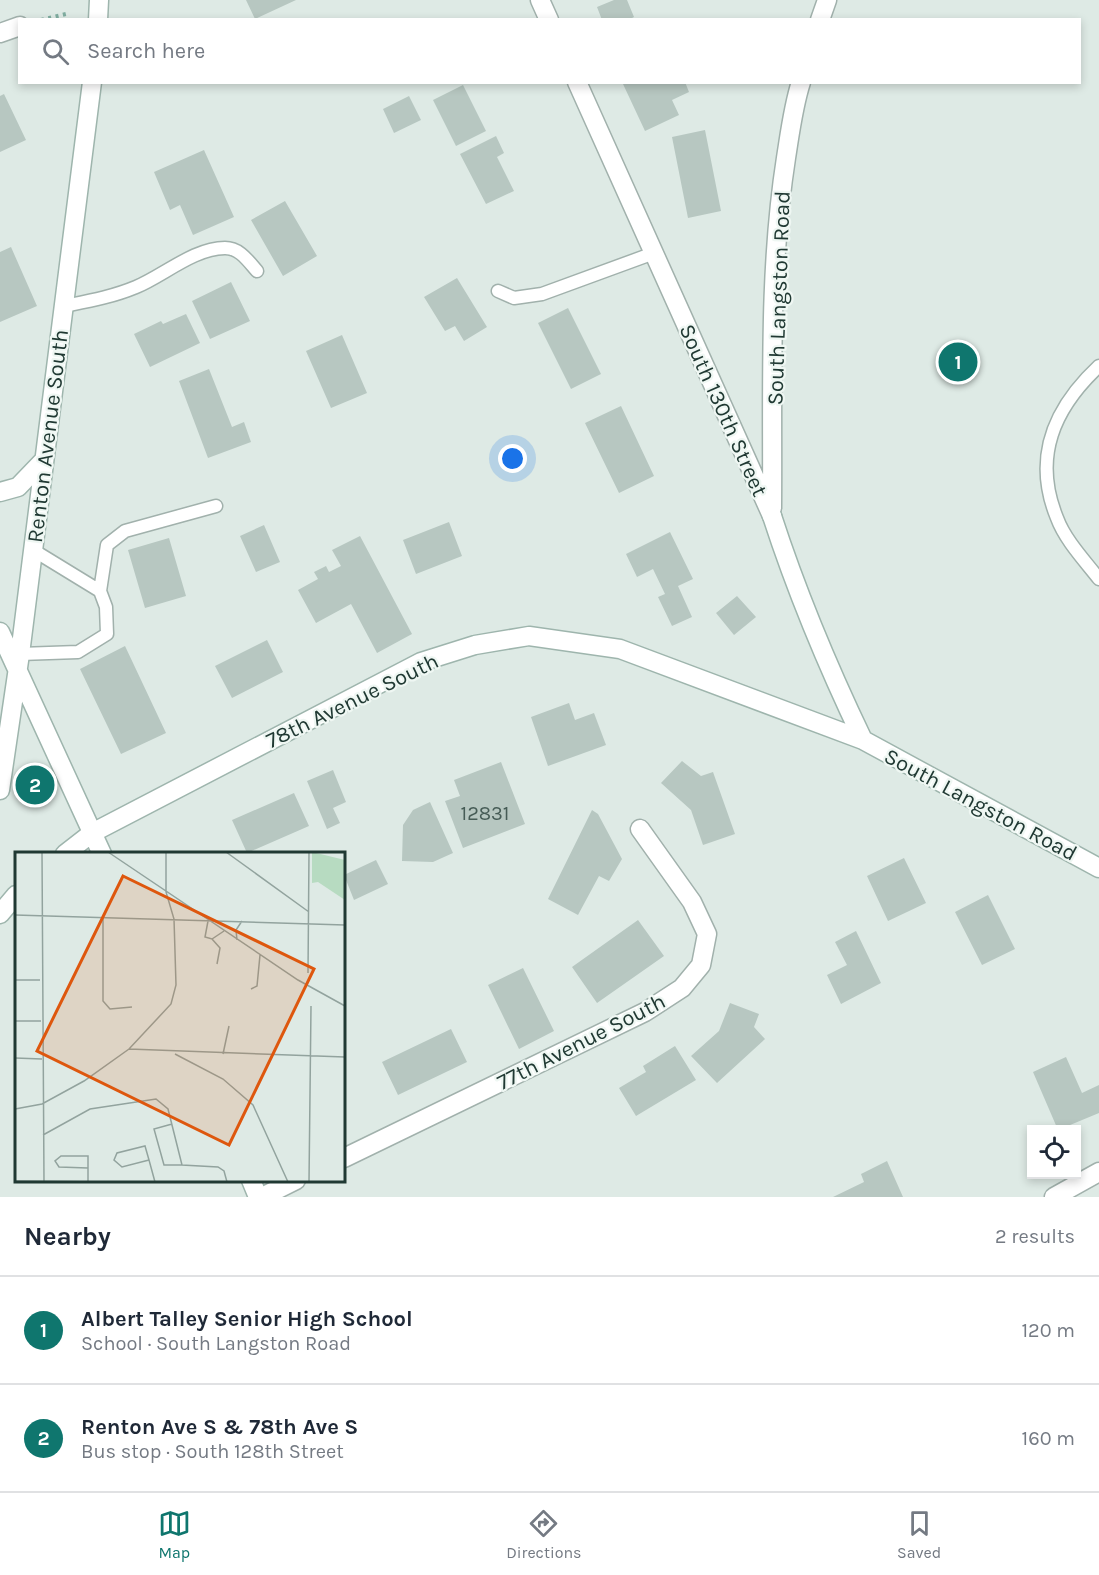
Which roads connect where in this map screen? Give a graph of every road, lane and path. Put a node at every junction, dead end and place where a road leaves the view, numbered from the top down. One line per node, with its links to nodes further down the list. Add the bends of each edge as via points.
1 (99, 0): 6 (street)
2 (540, 0): 7 (street)
3 (827, 0): 8 (street)
4 (66, 14): 5 (path)
5 (49, 18)
6 (98, 18)
7 (548, 18)
8 (821, 18)
9 (18, 27): 10 (street)
10 (0, 33)
11 (92, 84): 17 (street, Renton Avenue South)
12 (578, 84): 14 (street, South 130th Street)
13 (800, 84): 22 (street, South Langston Road, via 781,192 774,273)
14 (654, 253): 16 (lane, via 542,294 514,297); 22 (street, South 130th Street)
15 (257, 271): 17 (lane, via 239,251 225,248 189,259 109,297)
16 (498, 291)
17 (64, 306): 19 (street, Renton Avenue South)
18 (1099, 366): 24 (lane, via 1068,397 1050,436 1047,478 1057,519)
19 (44, 460): 20 (street, via 18,487); 23 (street, Renton Avenue South)
20 (0, 492)
21 (216, 506): 25 (lane, via 125,531 107,545)
22 (772, 516): 29 (street, South 130th Street, via 821,653)
23 (33, 550): 25 (lane); 27 (street, Renton Avenue South)
24 (1099, 579)
25 (100, 591): 27 (lane, via 106,607 107,634 78,652)
26 (0, 632): 28 (street)
27 (20, 654): 28 (street, Renton Avenue South)
28 (18, 673): 30 (street, Renton Avenue South); 32 (street)
29 (863, 740): 32 (street, 78th Avenue South, via 620,649 529,636 475,645 421,662); 35 (street, South Langston Road)
30 (0, 790)
31 (640, 829): 38 (street, 77th Avenue South, via 692,902 707,934 700,964 682,988 645,1012)
32 (92, 833): 33 (street, 78th Avenue South); 34 (street)
33 (68, 852)
34 (101, 852)
35 (1099, 868)
36 (15, 896): 37 (street)
37 (0, 914)
38 (345, 1158)
39 (1099, 1172): 43 (street)
40 (252, 1182): 42 (street)
41 (292, 1182): 42 (street)
42 (260, 1197)
43 (1054, 1197)

